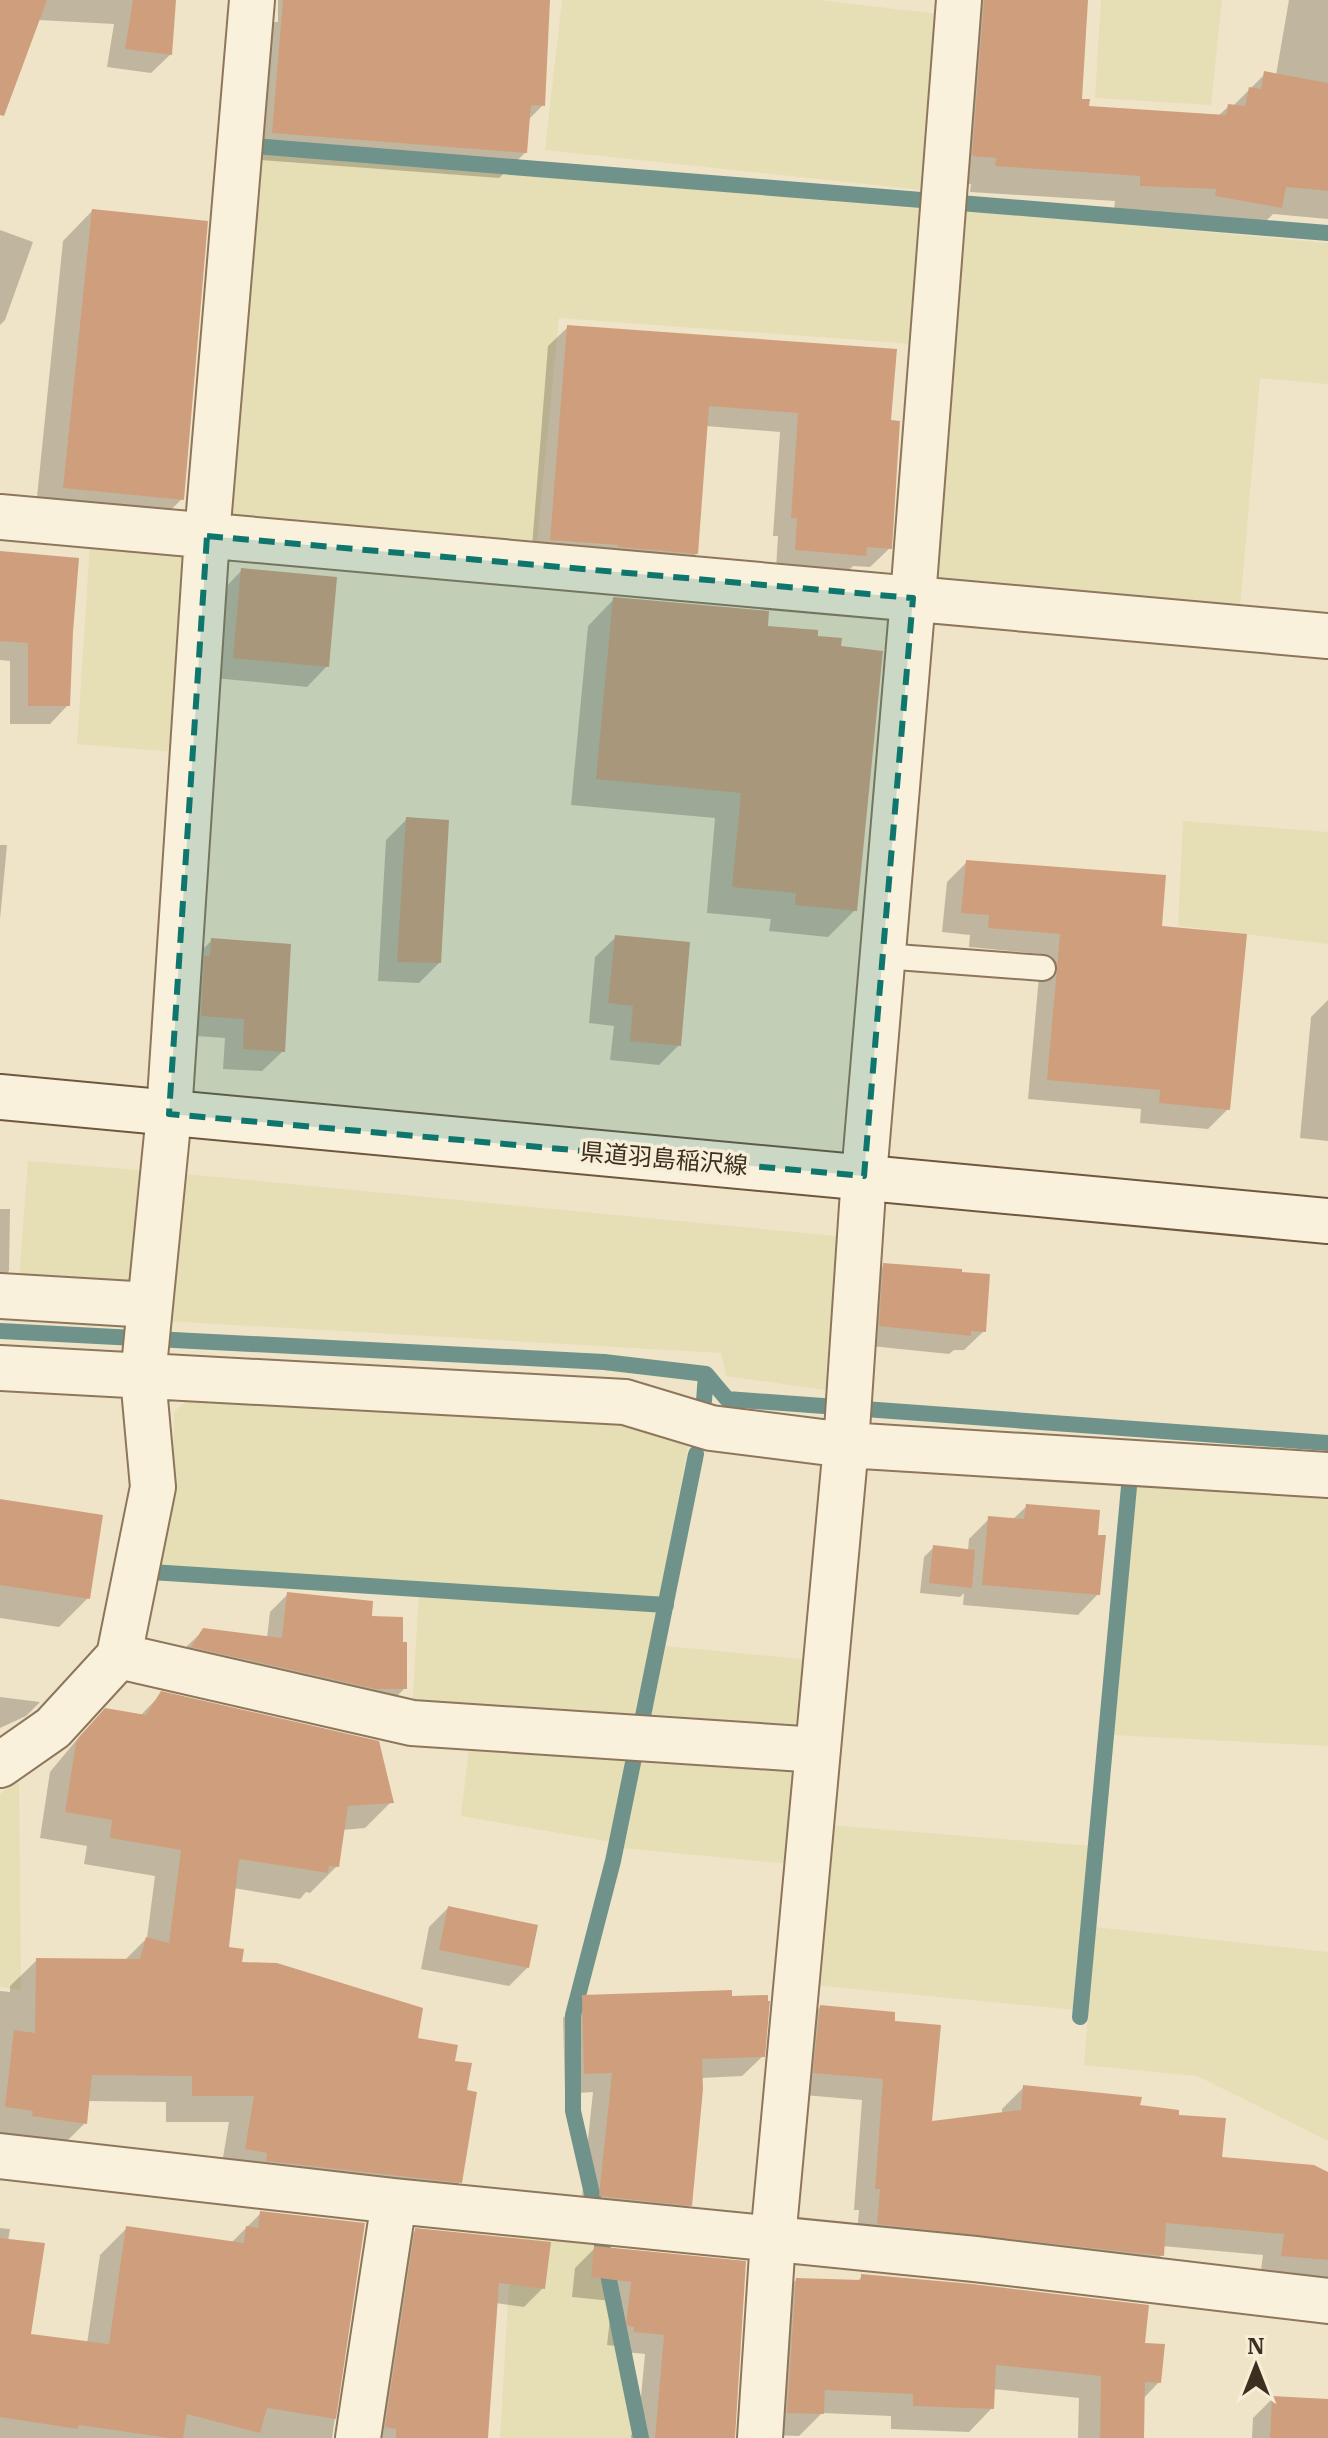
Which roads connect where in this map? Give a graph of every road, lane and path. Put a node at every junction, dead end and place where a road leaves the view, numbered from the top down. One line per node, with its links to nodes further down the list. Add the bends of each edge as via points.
1 (252, 0): 4 (street)
2 (959, 0): 5 (street)
3 (0, 517): 4 (street)
4 (207, 536): 5 (street); 10 (street)
5 (913, 598): 6 (street); 7 (street)
6 (1328, 636)
7 (883, 956): 8 (lane); 11 (street)
8 (1043, 968)
9 (0, 1097): 10 (street, 県道羽島稲沢線)
10 (169, 1114): 11 (street, 県道羽島稲沢線); 14 (street)
11 (864, 1176): 12 (street, 県道羽島稲沢線); 16 (street)
12 (1328, 1221)
13 (0, 1296): 14 (street)
14 (146, 1343): 15 (street); 16 (street, via 625,1402 711,1428); 18 (street, via 153,1487)
15 (0, 1368)
16 (848, 1417): 17 (street); 19 (street)
17 (1328, 1475)
18 (119, 1656): 19 (street, via 412,1723); 20 (street, via 53,1728)
19 (818, 1750): 23 (street)
20 (0, 1765)
21 (0, 2156): 22 (street)
22 (394, 2201): 23 (street); 25 (street)
23 (773, 2239): 24 (street); 26 (street)
24 (1328, 2301)
25 (358, 2438)
26 (760, 2438)

